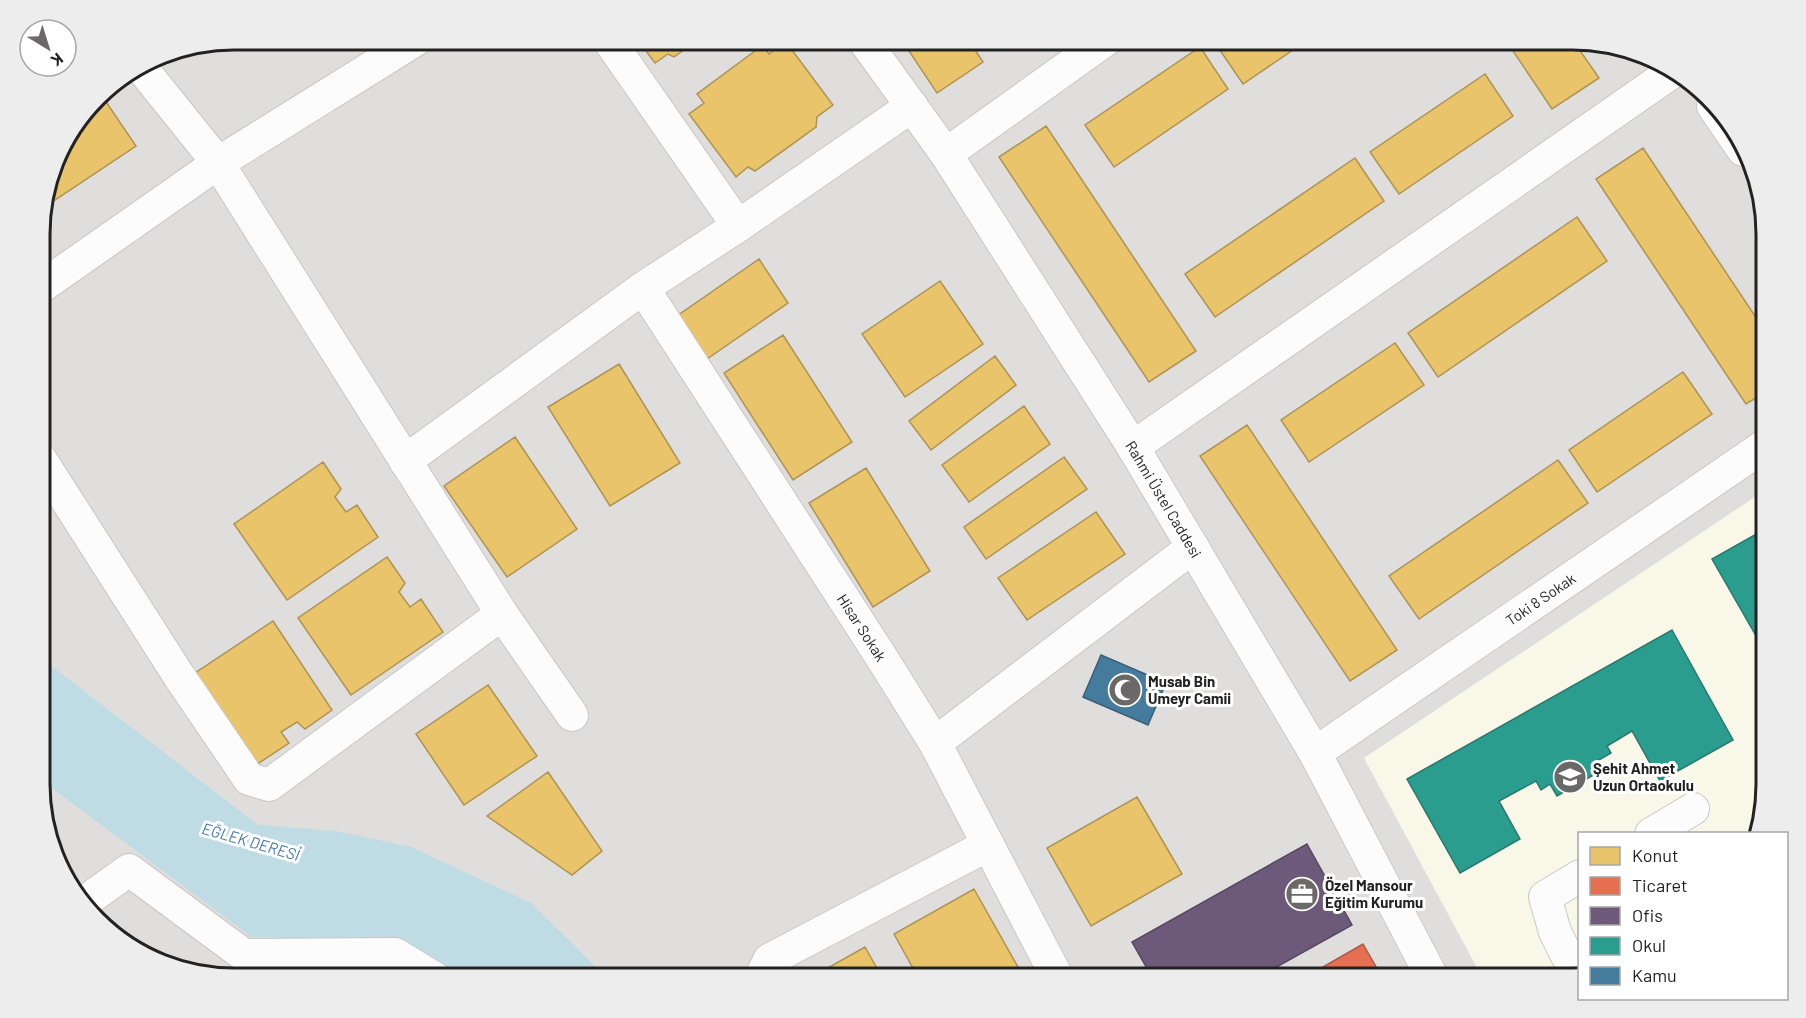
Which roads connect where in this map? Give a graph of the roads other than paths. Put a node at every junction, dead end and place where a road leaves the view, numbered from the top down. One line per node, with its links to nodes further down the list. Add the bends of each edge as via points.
1 (399, 50): 9 (street)
2 (616, 50): 10 (street)
3 (872, 50): 7 (street, Rahmi Üstel Caddesi)
4 (1092, 50): 8 (street)
5 (145, 72): 9 (street)
6 (1667, 75): 13 (street)
7 (912, 106): 8 (street, Rahmi Üstel Caddesi); 10 (street)
8 (946, 154): 13 (street, Rahmi Üstel Caddesi)
9 (218, 163): 11 (street); 15 (street)
10 (738, 226): 12 (street)
11 (50, 281)
12 (643, 288): 15 (street); 20 (street, Hisar Sokak)
13 (1133, 447): 17 (street, Rahmi Üstel Caddesi)
14 (1756, 452): 21 (street, Toki 8 Sokak)
15 (405, 461): 18 (street)
16 (50, 474): 18 (street, via 249,779 269,785)
17 (1193, 547): 20 (street); 21 (street, Rahmi Üstel Caddesi)
18 (502, 615): 19 (street)
19 (572, 715)
20 (934, 743): 24 (street, Hisar Sokak)
21 (1315, 753): 31 (street, Rahmi Üstel Caddesi)
22 (1693, 809): 23 (street)
23 (1654, 832)
24 (988, 845): 29 (street, via 769,960); 30 (street, Hisar Sokak)
25 (1578, 877): 27 (street, via 1545,897 1567,956)
26 (89, 898): 28 (street, via 129,870 244,955 395,954)
27 (1578, 963)
28 (418, 968)
29 (765, 968)
30 (1052, 968)
31 (1427, 968)

